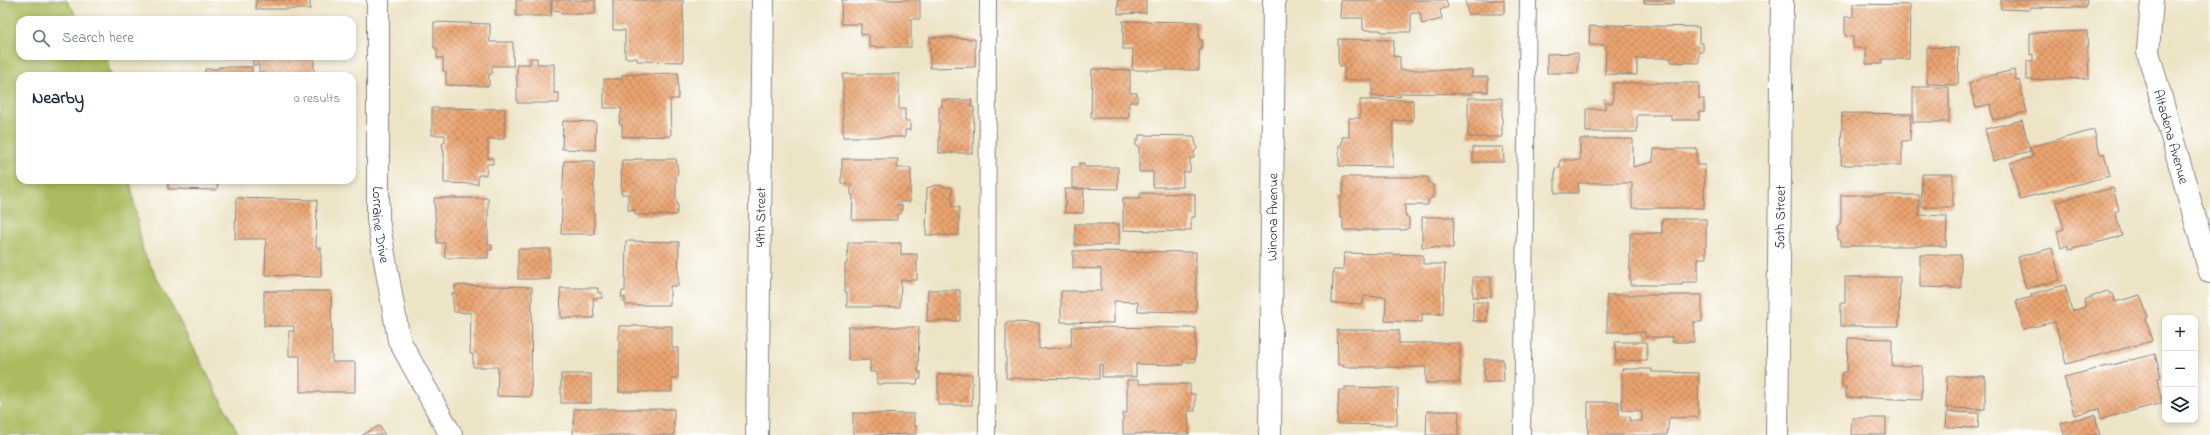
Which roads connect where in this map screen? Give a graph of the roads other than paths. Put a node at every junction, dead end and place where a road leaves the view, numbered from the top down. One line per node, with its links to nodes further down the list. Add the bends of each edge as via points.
1 (378, 0): 9 (street, Lorraine Drive, via 378,220 399,340)
2 (763, 0): 10 (street, 49th Street)
3 (988, 0): 11 (lane)
4 (1274, 0): 12 (street, Winona Avenue)
5 (1528, 0): 13 (lane)
6 (1782, 0): 14 (street, 50th Street)
7 (2152, 0): 8 (street, Altadena Avenue, via 2148,52)
8 (2210, 272)
9 (451, 435)
10 (757, 435)
11 (987, 435)
12 (1270, 435)
13 (1522, 435)
14 (1777, 435)

